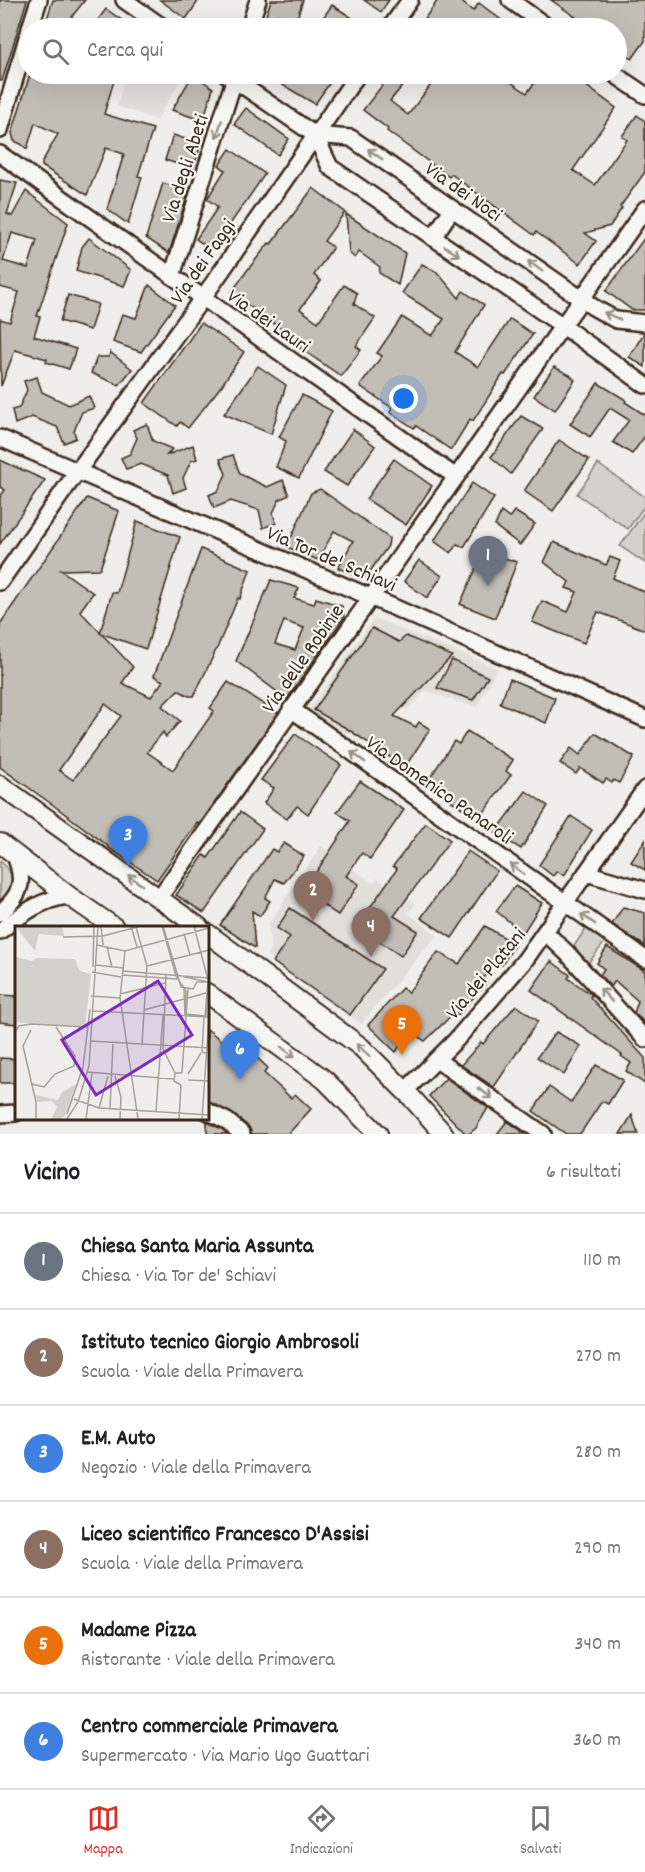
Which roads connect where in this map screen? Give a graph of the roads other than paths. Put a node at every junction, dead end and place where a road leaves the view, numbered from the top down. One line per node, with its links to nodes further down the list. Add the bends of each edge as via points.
1 (39, 0): 6 (street)
2 (124, 0): 7 (street)
3 (258, 0): 8 (street)
4 (410, 0): 9 (street)
5 (510, 0): 10 (street)
6 (33, 18)
7 (150, 18)
8 (252, 18)
9 (397, 18)
10 (535, 18)
11 (18, 68): 17 (street)
12 (627, 83): 16 (street)
13 (229, 84): 23 (street, Via degli Abeti, one-way to 23)
14 (244, 84): 18 (street, Via dei Noci)
15 (351, 84): 18 (street, Via dei Faggi)
16 (645, 95)
17 (0, 130)
18 (315, 135): 20 (street, Via dei Noci, one-way to 18, via 351,138); 22 (street, via 330,167); 24 (street, Via dei Faggi)
19 (0, 154): 23 (street, Via dei Lauri)
20 (452, 209): 22 (street); 25 (street, Via dei Noci, one-way to 20)
21 (645, 209): 25 (street)
22 (433, 238): 27 (street, one-way to 27)
23 (172, 276): 24 (street, Via dei Lauri)
24 (202, 298): 30 (street, Via dei Faggi); 31 (street, Via dei Lauri)
25 (583, 299): 26 (street, Via dei Noci, one-way to 25, via 616,320); 27 (street, Via delle Robinie)
26 (645, 323)
27 (563, 327): 28 (street); 31 (street, Via delle Robinie)
28 (645, 385)
29 (0, 438): 30 (street, Via Tor de' Schiavi)
30 (78, 470): 32 (street, Via dei Faggi); 33 (street, Via Tor de' Schiavi)
31 (456, 477): 33 (street, Via delle Robinie)
32 (0, 582)
33 (370, 597): 34 (street, Via delle Robinie); 35 (street, Via Tor de' Schiavi)
34 (291, 709): 42 (street, Via delle Robinie); 43 (street, Via Domenico Panaroli, one-way to 34)
35 (645, 719)
36 (0, 785): 42 (main road, one-way to 36)
37 (645, 789): 39 (street)
38 (7, 848): 41 (main road); 44 (street, via 21,873 20,885 12,902)
39 (586, 873): 40 (street); 43 (street, Via dei Platani)
40 (645, 890)
41 (69, 896): 45 (main road); 47 (street, via 45,901)
42 (159, 898): 46 (main road)
43 (565, 903): 48 (street, Via dei Platani); 50 (street, Via Domenico Panaroli, one-way to 43)
44 (0, 913)
45 (113, 926)
46 (198, 926)
47 (0, 931)
48 (545, 932): 52 (street, one-way to 48); 53 (street, Via dei Platani, via 500,990)
49 (208, 934): 54 (main road, one-way to 49, via 352,1040)
50 (645, 959)
51 (208, 994): 59 (main road, one-way to 59, via 325,1080)
52 (645, 1039)
53 (437, 1060): 54 (street, Via dei Platani); 61 (street, one-way to 61)
54 (405, 1091): 60 (main road)
55 (208, 1112): 58 (street)
56 (15, 1113): 57 (street)
57 (0, 1114)
58 (242, 1134)
59 (378, 1134)
60 (444, 1134)
61 (543, 1134)

